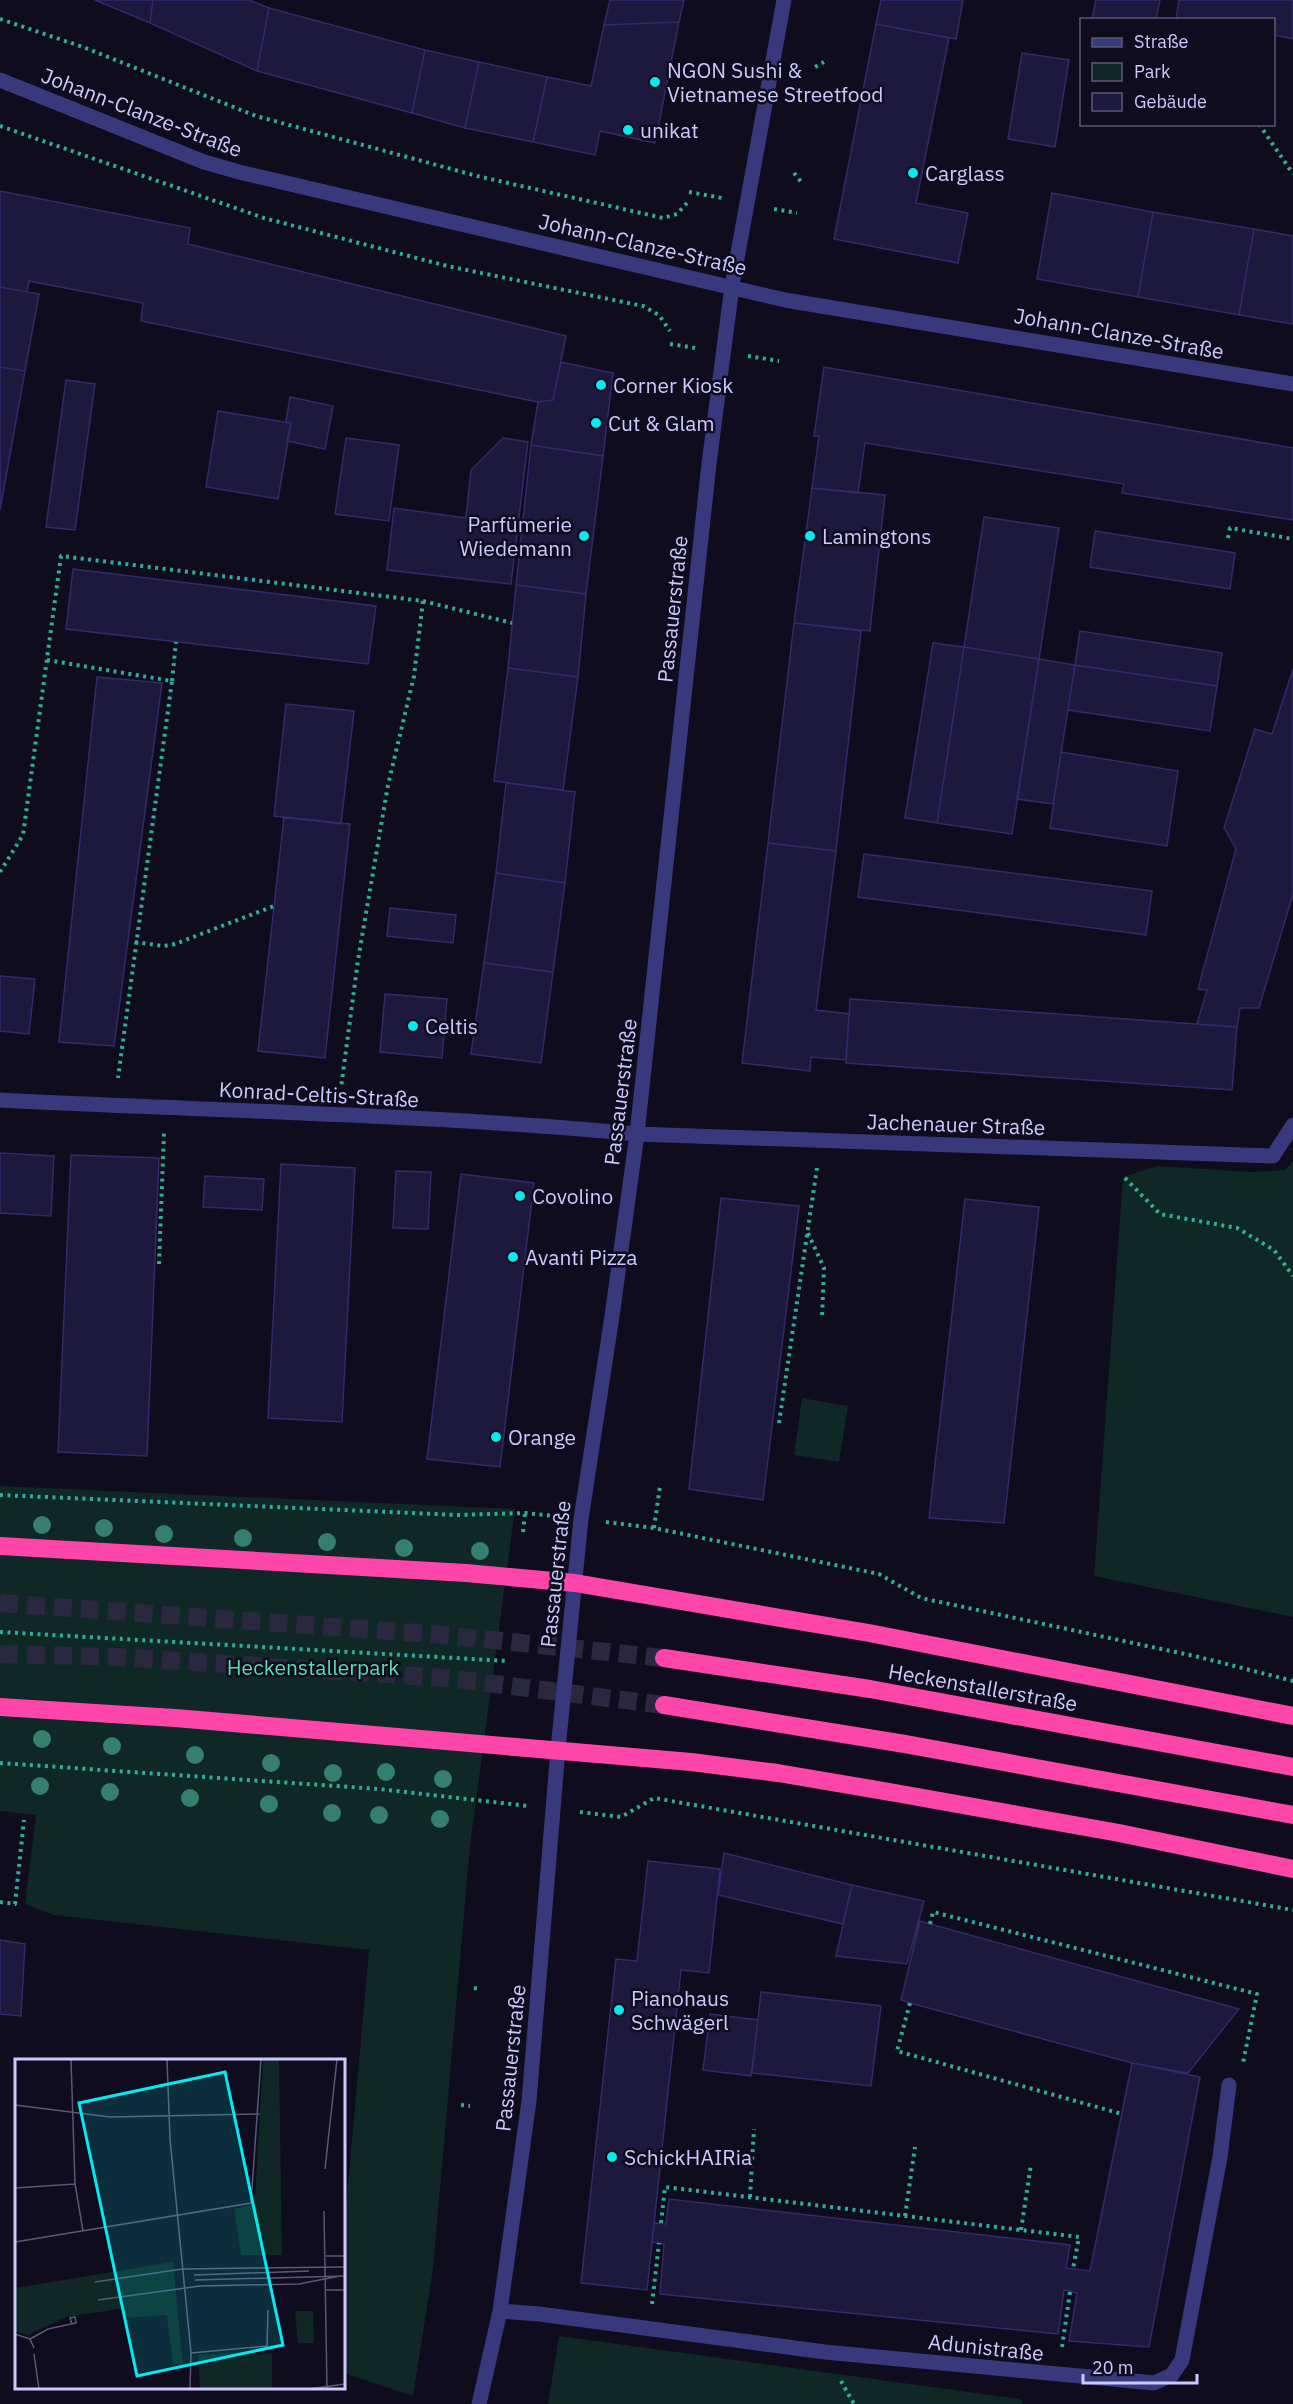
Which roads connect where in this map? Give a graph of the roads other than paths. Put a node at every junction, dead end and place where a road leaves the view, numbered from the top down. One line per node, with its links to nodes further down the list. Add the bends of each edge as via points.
1 (784, 0): 3 (street, Passauerstraße)
2 (0, 80): 3 (street, Johann-Clanze-Straße, via 204,162 243,173)
3 (732, 286): 4 (street, Johann-Clanze-Straße, via 785,300); 7 (street, Passauerstraße, via 709,464)
4 (1293, 384)
5 (0, 1100): 7 (street, Konrad-Celtis-Straße)
6 (1293, 1125): 7 (street, Jachenauer Straße, via 1273,1156)
7 (637, 1134): 9 (street, Passauerstraße)
8 (0, 1546): 9 (highway)
9 (575, 1583): 13 (highway, via 869,1633); 14 (street, Passauerstraße)
10 (664, 1658): 15 (highway, Heckenstallerstraße, via 870,1689)
11 (664, 1705): 16 (highway, via 905,1744)
12 (0, 1707): 14 (highway)
13 (1293, 1716)
14 (558, 1749): 17 (highway, via 778,1773 1119,1833); 19 (street, Passauerstraße, via 529,2101)
15 (1293, 1767)
16 (1293, 1815)
17 (1293, 1869)
18 (1229, 2085): 19 (street, Adunistraße, via 1220,2157 1182,2360 1172,2375 1154,2383 825,2352)
19 (500, 2311): 20 (street, Passauerstraße)
20 (478, 2404)

